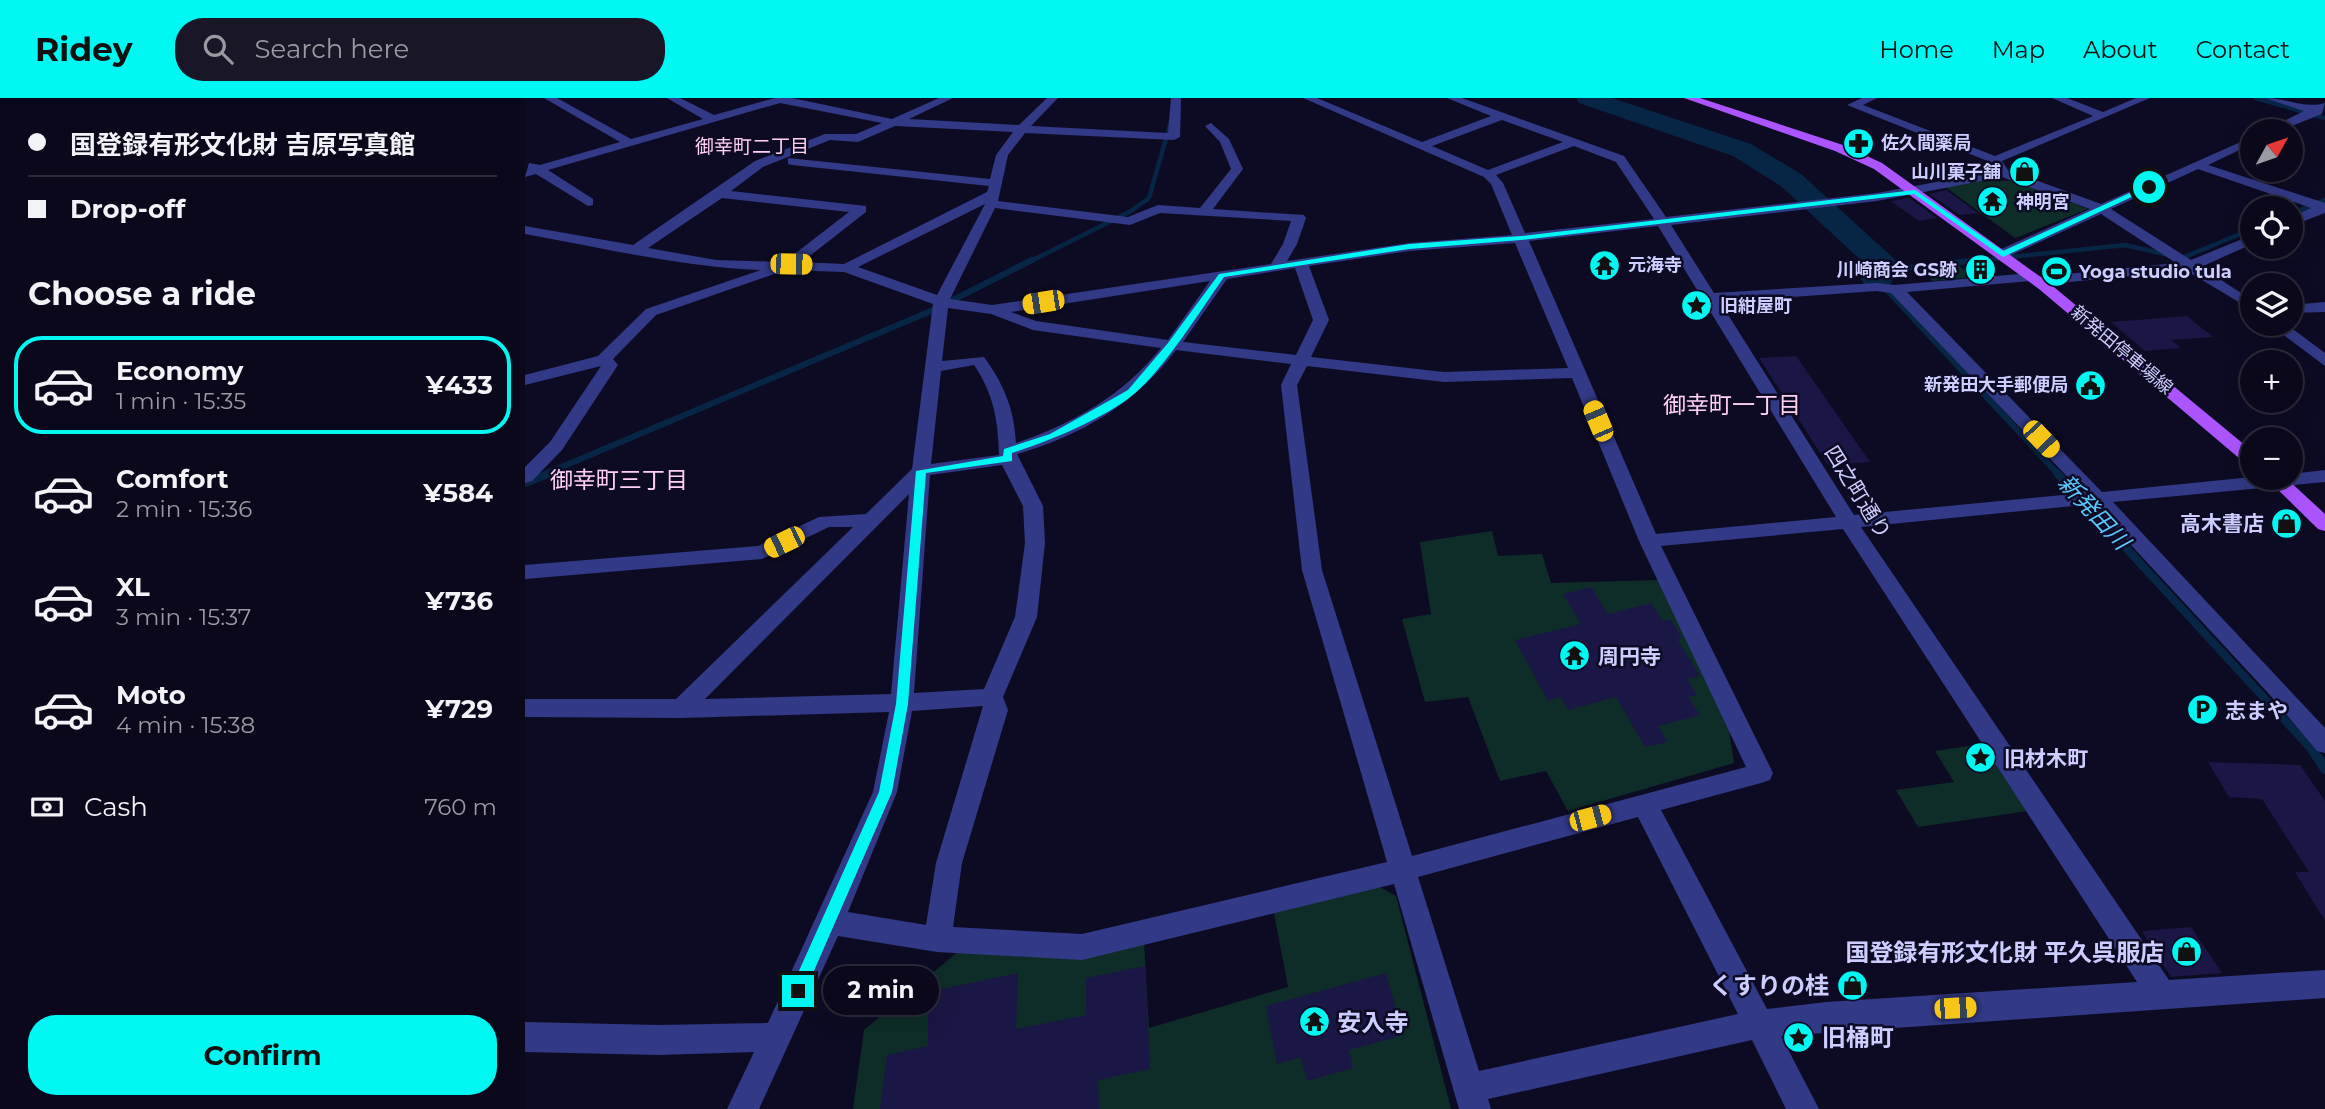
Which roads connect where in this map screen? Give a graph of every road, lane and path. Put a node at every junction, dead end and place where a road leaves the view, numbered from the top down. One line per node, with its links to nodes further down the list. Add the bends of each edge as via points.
1 (549, 98): 23 (street)
2 (672, 98): 17 (street)
3 (948, 98): 19 (street)
4 (1052, 98): 21 (street)
5 (1176, 98): 21 (street, via 1174,137)
6 (1308, 98): 25 (street)
7 (1452, 98): 15 (street, 四之町通り)
8 (1689, 98): 33 (main road, 新発田停車場線, via 1839,148 1878,166)
9 (1872, 98): 26 (street, via 1853,105)
10 (2057, 98): 16 (street)
11 (2145, 98): 16 (street)
12 (2270, 98): 14 (street)
13 (784, 99): 17 (street); 19 (street)
14 (2322, 110): 18 (street)
15 (1502, 116): 22 (street, 四之町通り); 25 (street)
16 (2104, 116): 26 (street)
17 (712, 119): 23 (street)
18 (2300, 119)
19 (892, 122): 21 (street); 34 (street, via 858,138 829,136 759,163)
20 (1211, 126): 39 (street, via 1225,141 1237,169)
21 (1020, 131): 35 (street, via 1002,155)
22 (1574, 142): 32 (street); 41 (street, 四之町通り, via 1620,159)
23 (630, 143): 30 (street)
24 (2240, 145): 29 (street)
25 (1422, 146): 32 (street)
26 (1995, 160): 31 (street)
27 (525, 161): 30 (street)
28 (792, 161): 35 (street)
29 (2197, 165): 37 (street); 38 (street)
30 (532, 171): 36 (street)
31 (2003, 173): 33 (street); 38 (street)
32 (1488, 174): 43 (street, via 1497,183)
33 (1915, 192): 41 (street); 46 (main road, 新発田停車場線)
34 (720, 194): 45 (street); 47 (street, via 861,209)
35 (992, 194): 39 (street, via 1131,221 1158,209); 51 (street); 57 (street)
36 (588, 202)
37 (2324, 208): 40 (street)
38 (2102, 209): 46 (street); 49 (street)
39 (1203, 212): 50 (street, via 1299,218)
40 (2303, 217)
41 (1661, 221): 43 (street); 55 (street, 四之町通り)
42 (525, 230): 45 (street)
43 (1521, 238): 48 (street, via 1409,247); 67 (street)
44 (2240, 244): 49 (street)
45 (634, 251): 47 (street, via 716,264)
46 (2003, 254): 53 (main road, 新発田停車場線)
47 (791, 264): 51 (street); 63 (street, via 651,312)
48 (1301, 264): 50 (street); 64 (street, via 1321,320)
49 (2190, 266): 53 (street); 56 (street)
50 (1276, 267): 52 (street)
51 (846, 268): 57 (street)
52 (1222, 275): 60 (street); 62 (street)
53 (2034, 279): 54 (street); 69 (main road, 新発田停車場線)
54 (1885, 288): 55 (street); 77 (street)
55 (1712, 298): 79 (street, 四之町通り)
56 (2240, 298)
57 (941, 302): 60 (street); 66 (street)
58 (2325, 307): 59 (street)
59 (2303, 308)
60 (992, 310): 62 (street, via 1033,325)
61 (2293, 336): 65 (street)
62 (1171, 345): 64 (street); 70 (street, via 1131,392 1054,436)
63 (604, 359): 68 (street); 73 (street, via 610,365 556,446)
64 (1301, 361): 67 (street, via 1444,377); 89 (street, via 1289,385 1312,570)
65 (2325, 361)
66 (933, 366): 70 (street, via 978,360 995,384 1006,416); 71 (street)
67 (1577, 373): 81 (street)
68 (525, 380)
69 (2240, 450)
70 (1008, 455): 71 (street); 83 (street, via 1033,506 1035,543 1026,617)
71 (921, 471): 78 (street); 84 (street)
72 (2325, 476): 74 (street)
73 (525, 477)
74 (2303, 477)
75 (2240, 482): 77 (street)
76 (2289, 490): 80 (main road)
77 (2096, 496): 79 (street); 87 (street)
78 (873, 520): 82 (street, via 826,521 762,552); 86 (street)
79 (1849, 523): 81 (street); 93 (street, 四之町通り)
80 (2325, 525)
81 (1649, 541): 88 (street, via 1761,773)
82 (525, 572)
83 (992, 697): 84 (street); 91 (street, via 996,710 949,863)
84 (902, 704): 86 (street); 90 (street, via 885,792)
85 (525, 708): 86 (street)
86 (681, 709)
87 (2325, 744)
88 (1644, 803): 89 (street); 94 (street)
89 (1402, 870): 91 (street, via 1082,947); 97 (street)
90 (830, 922): 91 (street); 96 (street)
91 (937, 939)
92 (2325, 984): 93 (street)
93 (2162, 995): 94 (street)
94 (1760, 1024): 97 (street); 99 (street)
95 (525, 1037): 96 (street)
96 (776, 1037): 98 (street)
97 (1472, 1098)
98 (743, 1109)
99 (1803, 1109)

